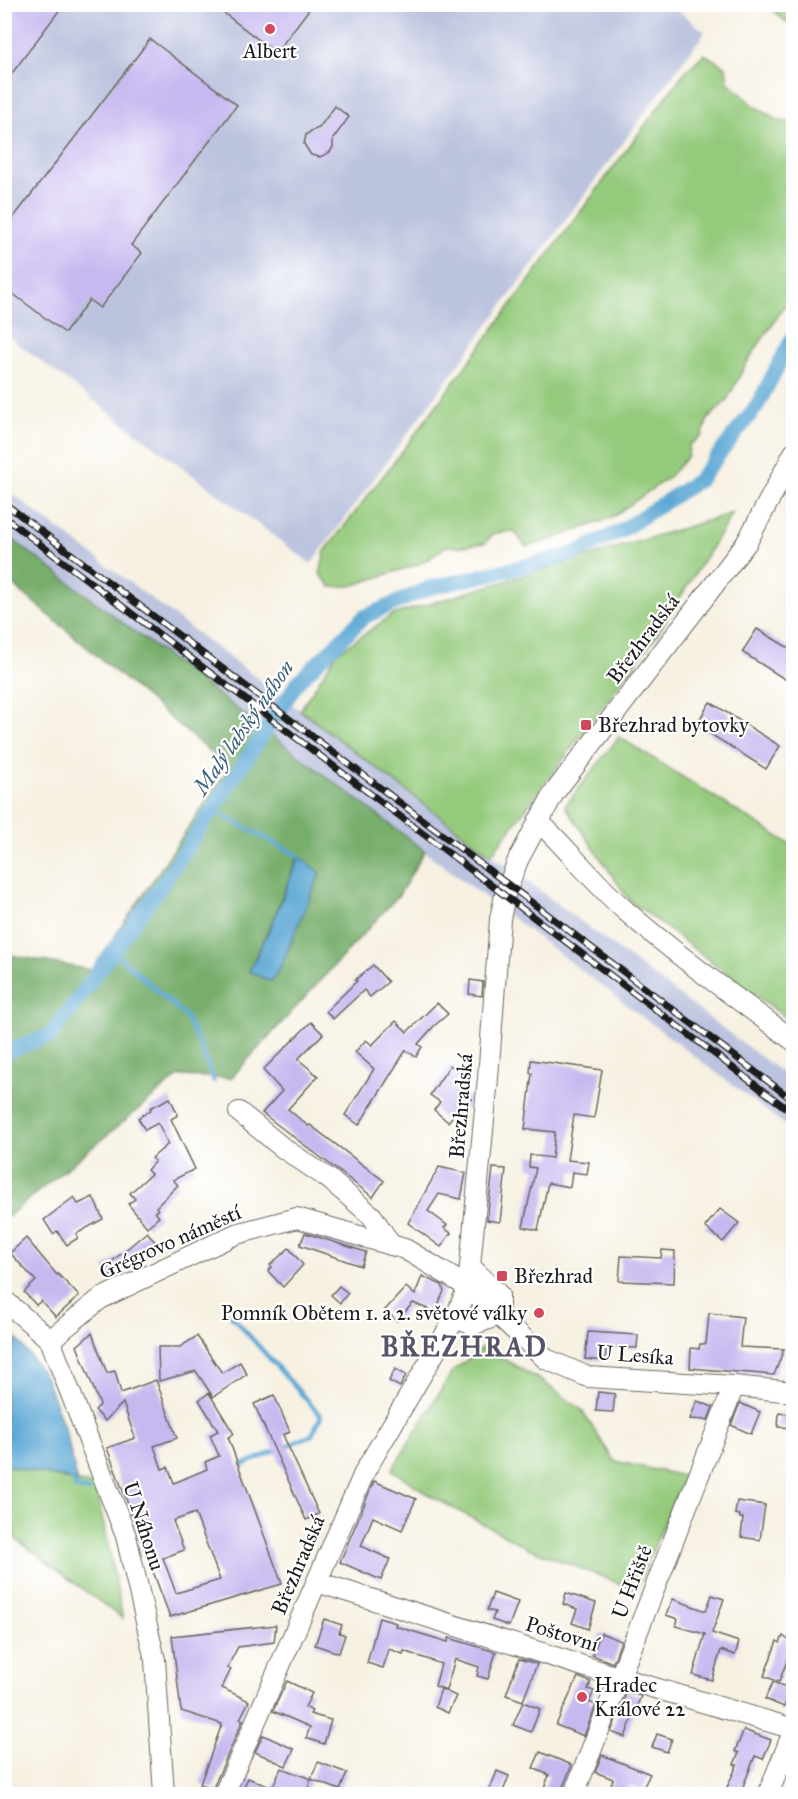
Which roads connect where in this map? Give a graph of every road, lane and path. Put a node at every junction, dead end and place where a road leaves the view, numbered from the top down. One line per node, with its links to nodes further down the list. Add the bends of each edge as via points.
1 (794, 453): 2 (street, Březhradská, via 747,542 554,793)
2 (538, 821): 3 (street, via 627,912); 6 (street, Březhradská, via 508,885 500,919)
3 (794, 1041)
4 (239, 1112): 5 (street, via 372,1216)
5 (391, 1245): 7 (street, Grégrovo náměstí); 11 (street, Grégrovo náměstí, via 297,1218 246,1231 100,1299)
6 (470, 1266): 7 (street, Březhradská); 9 (street, via 499,1295)
7 (468, 1287): 9 (street, U Lesíka); 10 (street, Březhradská)
8 (4, 1300): 11 (street, U Náhonu)
9 (499, 1315): 10 (street, via 473,1326); 12 (street, U Lesíka, via 546,1359 588,1377)
10 (455, 1318): 14 (street, Březhradská, via 365,1471)
11 (50, 1340): 17 (street, U Náhonu, via 126,1536 155,1660)
12 (734, 1386): 13 (street, U Lesíka); 15 (street, U Hřiště)
13 (794, 1392)
14 (317, 1582): 15 (street, Poštovní); 18 (street, Březhradská)
15 (621, 1678): 16 (street, Poštovní); 19 (street, U Hřiště)
16 (794, 1729): 20 (street)
17 (164, 1794)
18 (224, 1794)
19 (574, 1794)
20 (768, 1794)

